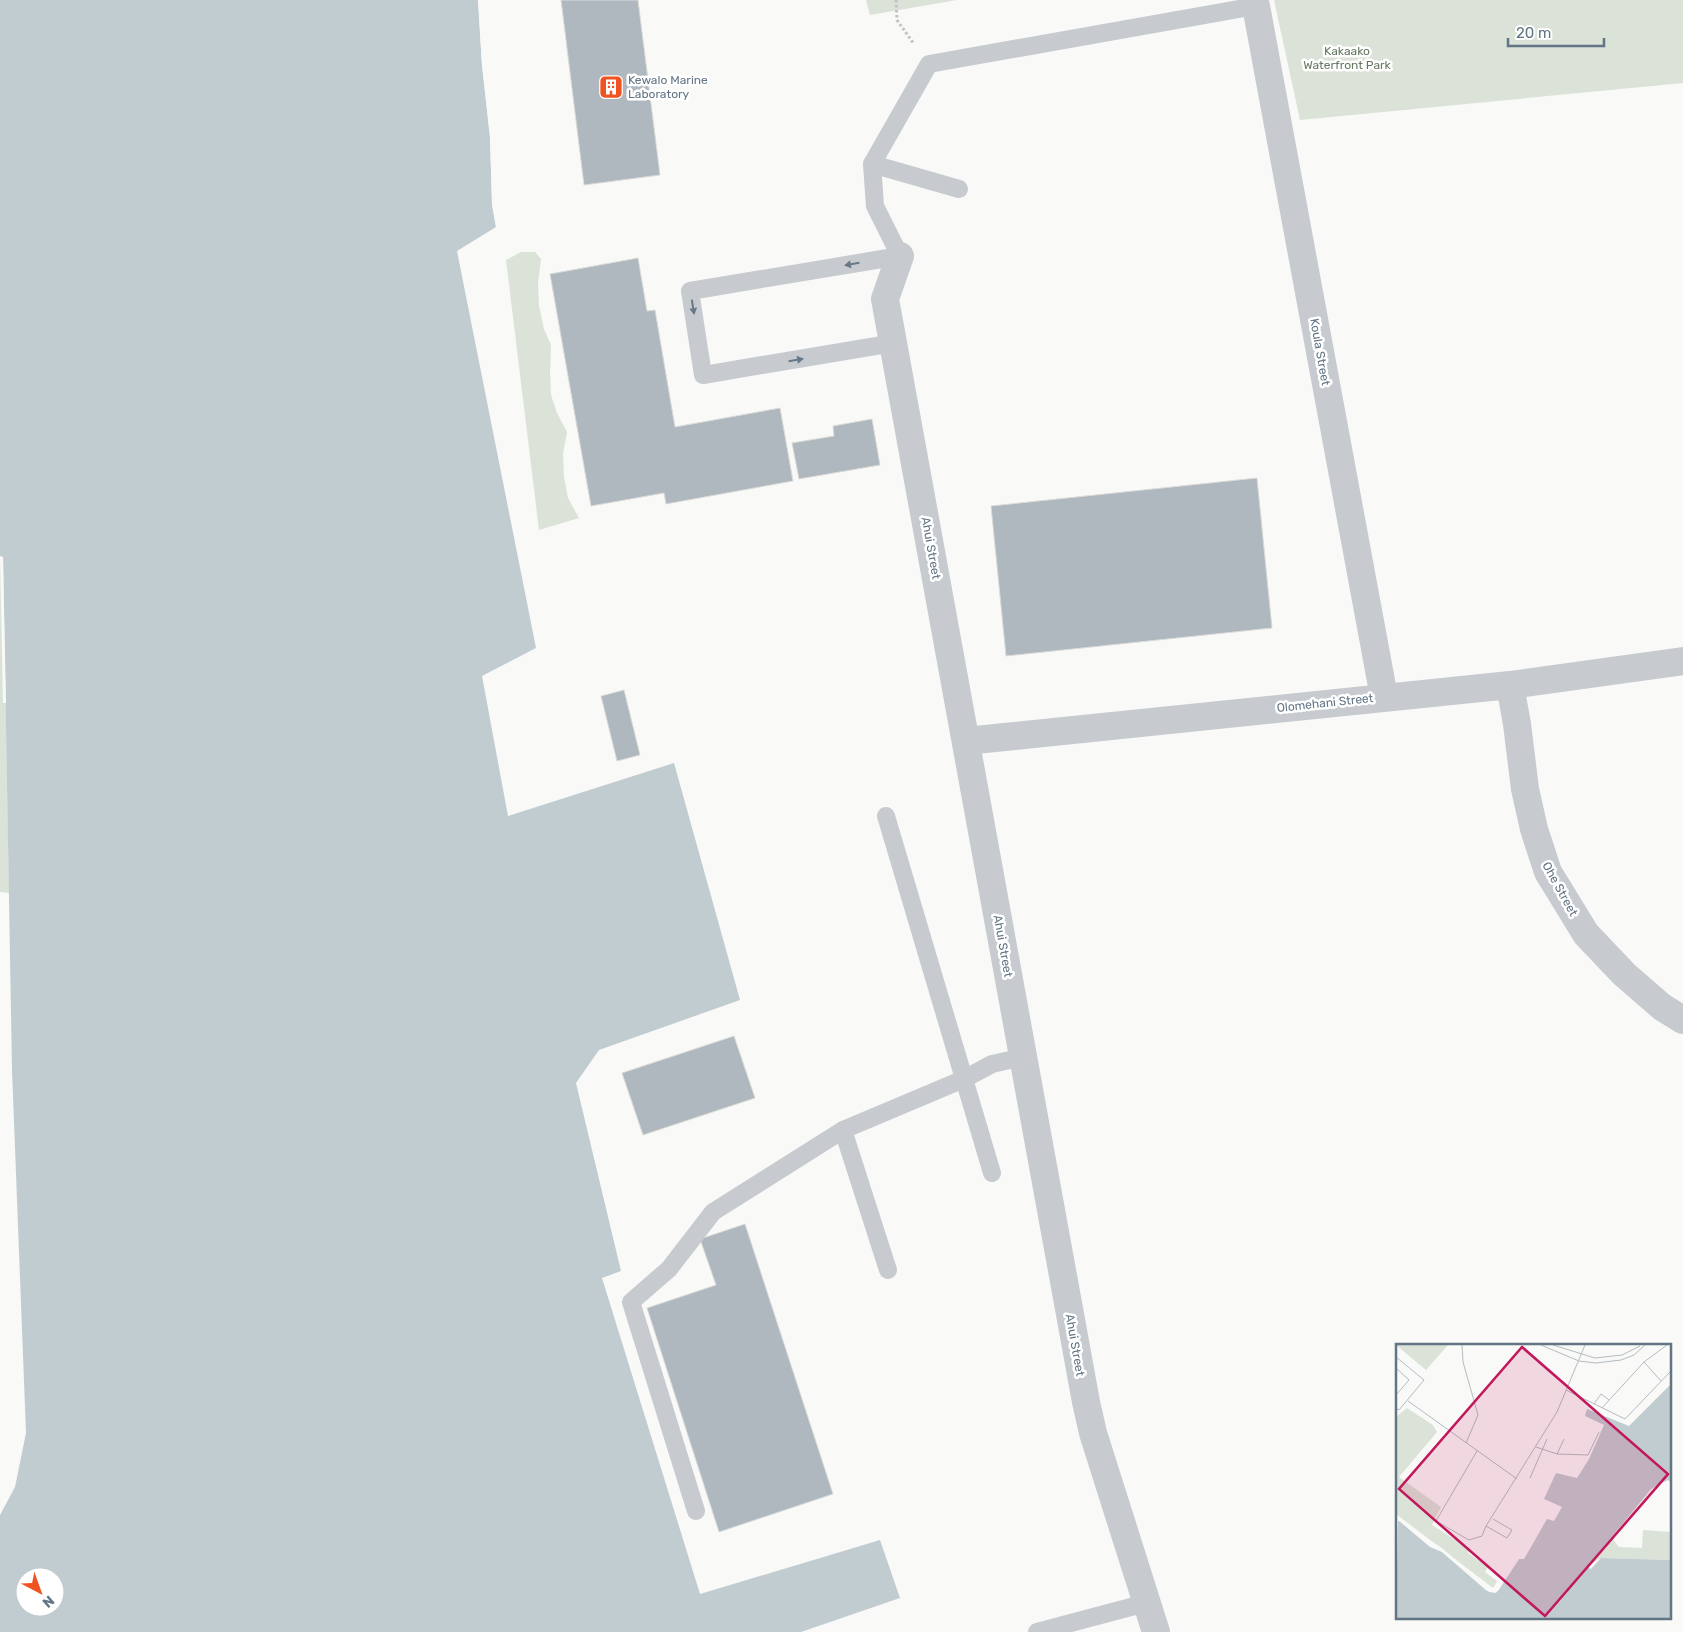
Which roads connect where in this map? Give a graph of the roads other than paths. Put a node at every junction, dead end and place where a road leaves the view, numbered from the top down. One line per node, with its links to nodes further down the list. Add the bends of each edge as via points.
1 (1256, 6): 2 (lane, via 929,64); 8 (street, Koula Street)
2 (872, 164): 3 (lane); 4 (lane, via 875,206)
3 (958, 189)
4 (900, 256): 5 (street, Ahui Street, via 885,299); 5 (lane, one-way to 5, via 690,291 703,375)
5 (893, 343): 9 (street, Ahui Street)
6 (1683, 660): 7 (street, Olomehani Street)
7 (1510, 684): 8 (street, Olomehani Street); 11 (street, Ohe Street, via 1525,789 1548,872 1586,934 1655,1002)
8 (1384, 697): 9 (street, Olomehani Street)
9 (966, 741): 12 (street, Ahui Street)
10 (886, 816): 13 (lane)
11 (1683, 1020)
12 (1023, 1057): 13 (lane, via 992,1064); 18 (street, Ahui Street, via 1086,1402)
13 (964, 1079): 14 (lane); 15 (lane)
14 (843, 1130): 16 (lane); 17 (lane, via 712,1212 669,1269 631,1302)
15 (992, 1173)
16 (888, 1270)
17 (696, 1511)
18 (1146, 1604): 19 (lane); 20 (street, Ahui Street)
19 (1037, 1632)
20 (1156, 1632)

